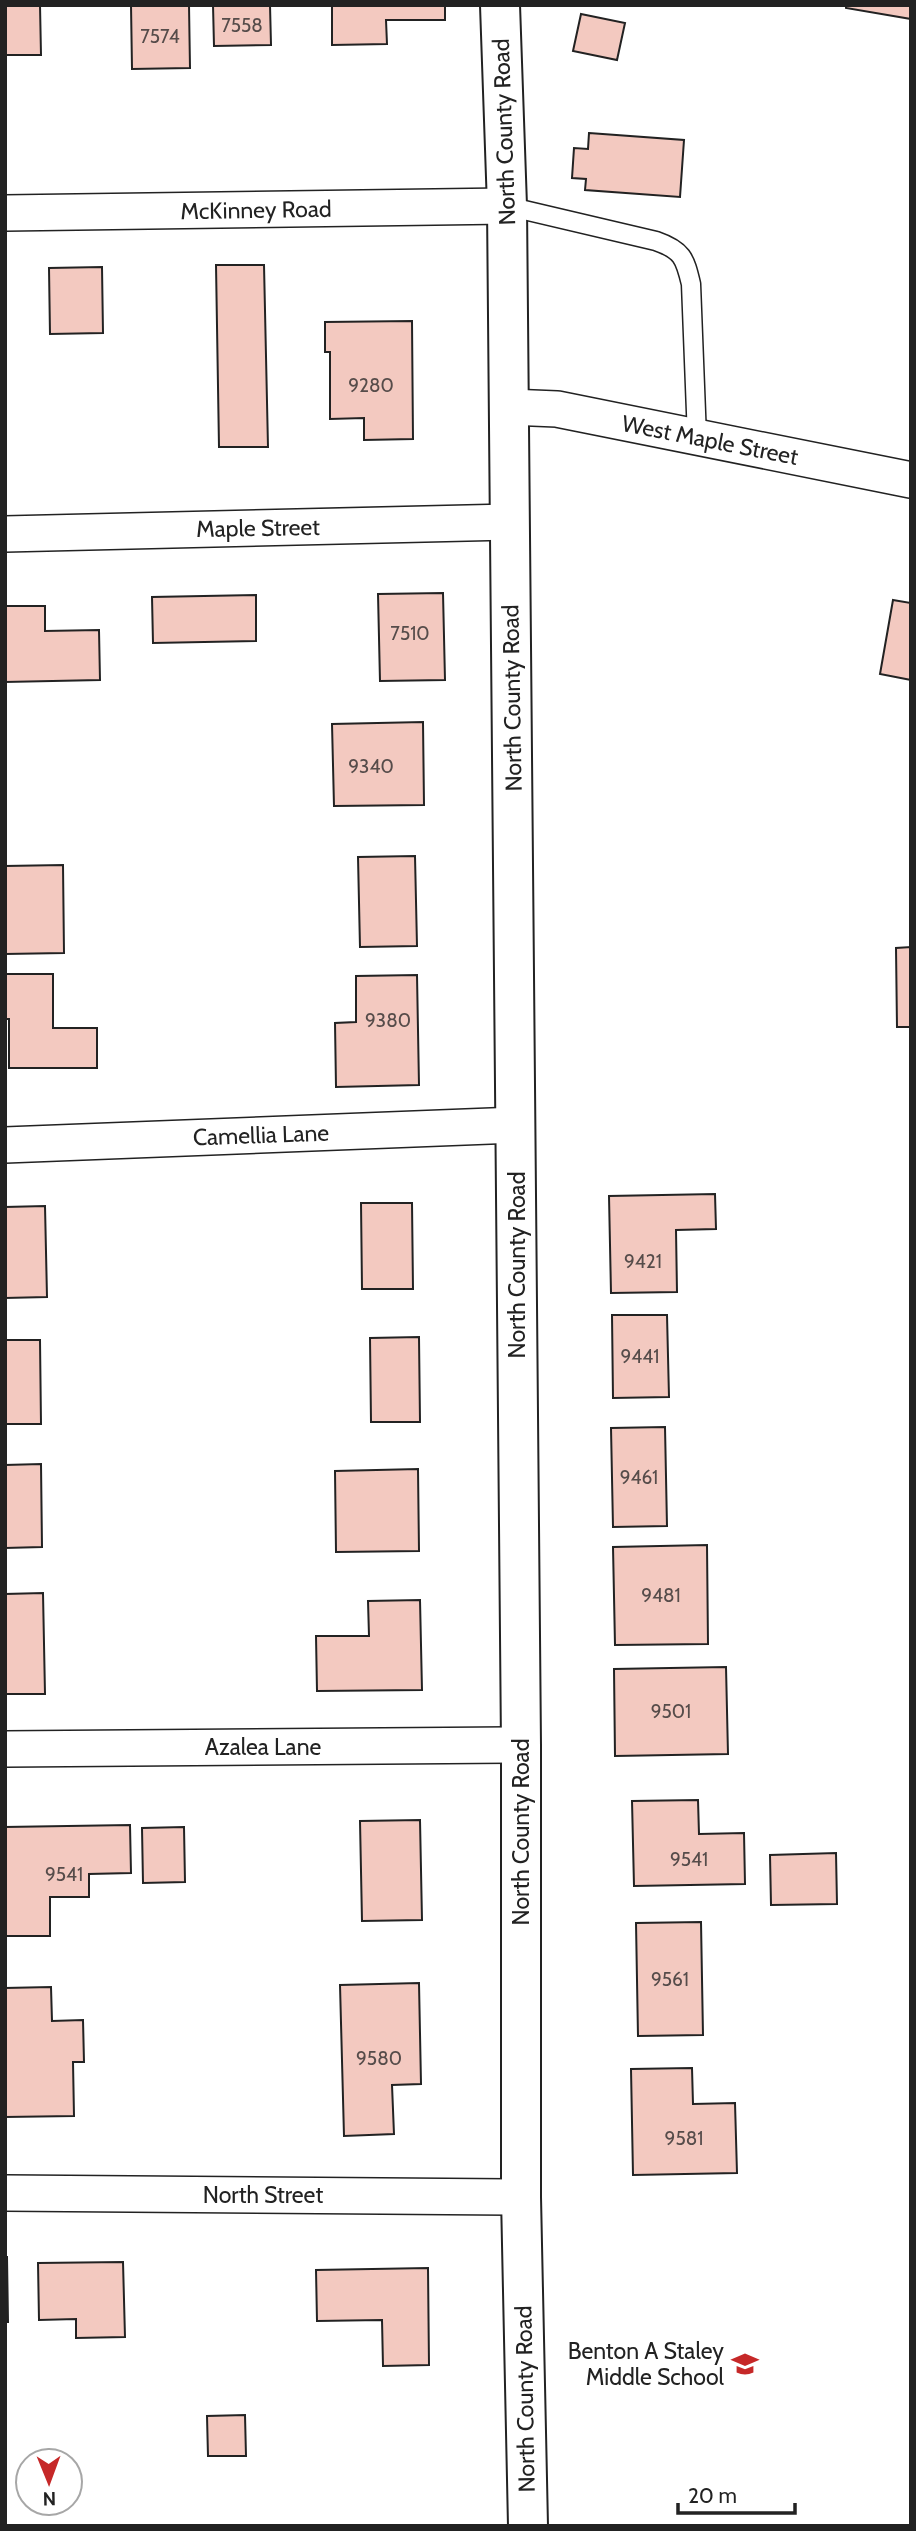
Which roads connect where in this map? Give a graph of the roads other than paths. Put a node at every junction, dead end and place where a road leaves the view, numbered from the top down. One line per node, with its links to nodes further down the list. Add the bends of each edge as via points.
1 (500, 5): 2 (street, North County Road)
2 (507, 206): 3 (street, McKinney Road); 4 (street, North County Road); 5 (lane, via 676,248 687,264 691,284)
3 (5, 213)
4 (509, 407): 5 (street, West Maple Street, via 556,409); 7 (street, North County Road)
5 (697, 438): 6 (street, West Maple Street)
6 (911, 480)
7 (510, 523): 8 (street, Maple Street); 9 (street, North County Road)
8 (5, 534)
9 (516, 1125): 10 (street, Camellia Lane); 11 (street, North County Road)
10 (5, 1145)
11 (521, 1745): 12 (street, Azalea Lane); 14 (street, North County Road)
12 (5, 1749)
13 (5, 2193): 14 (street, North Street)
14 (522, 2197): 15 (street, North County Road)
15 (527, 2526)

